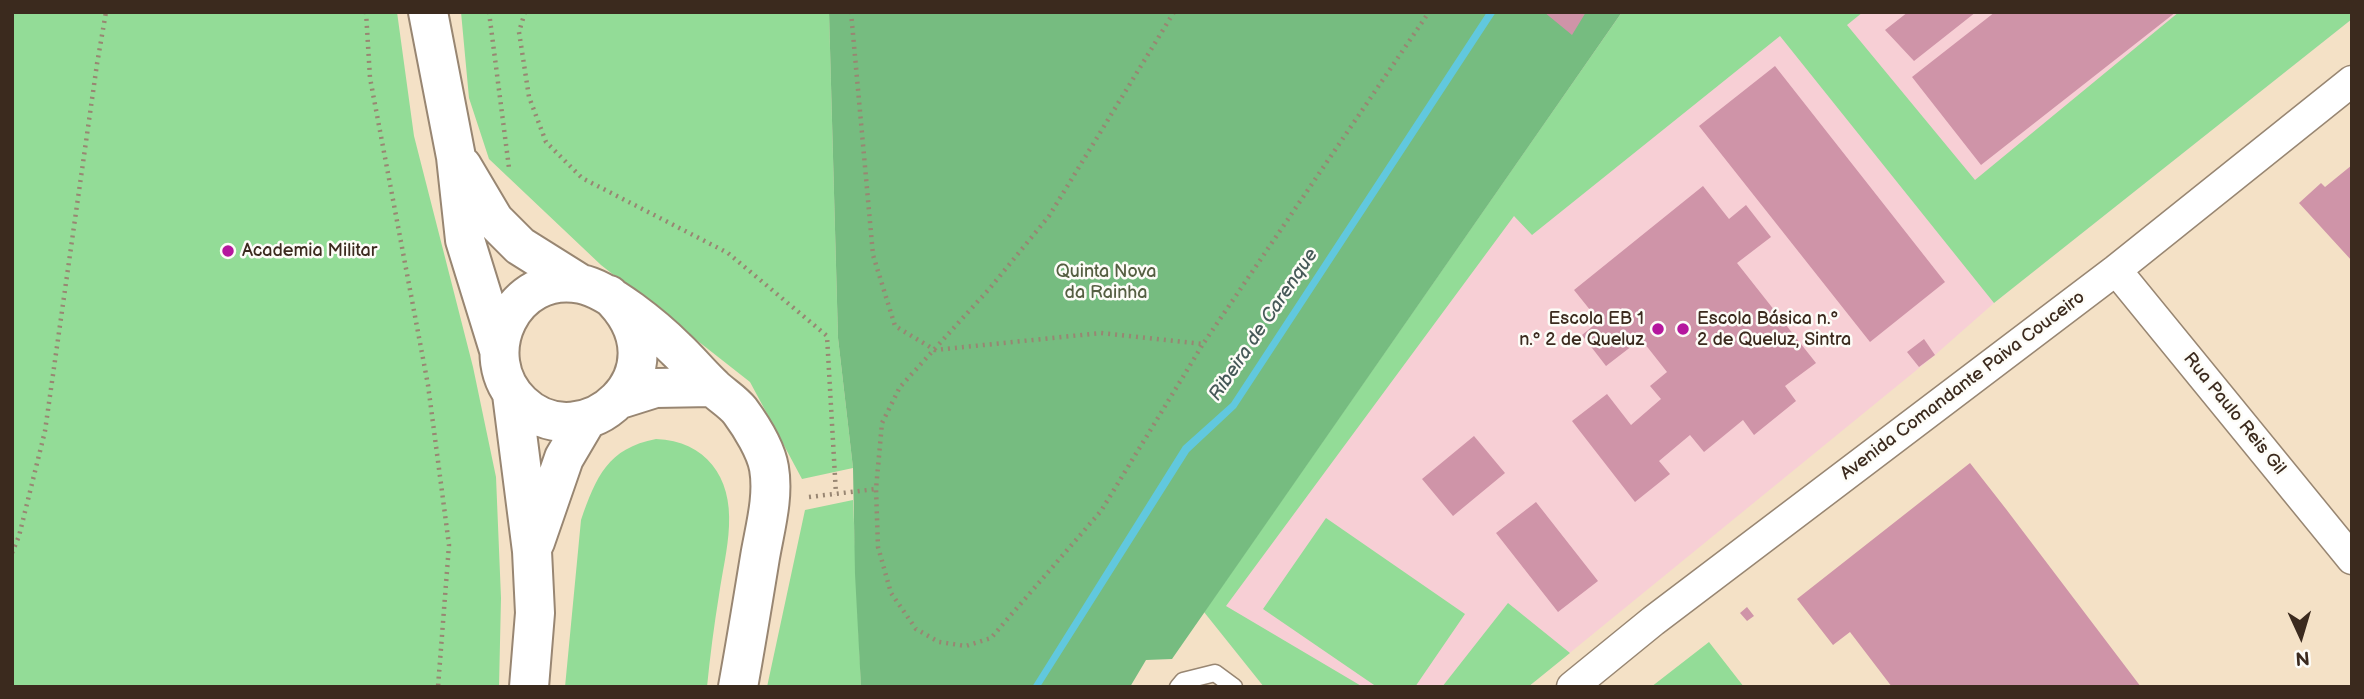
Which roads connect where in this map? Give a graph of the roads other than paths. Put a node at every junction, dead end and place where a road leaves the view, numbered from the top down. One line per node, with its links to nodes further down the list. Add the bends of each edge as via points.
1 (428, 12): 3 (main road)
2 (2352, 81): 4 (street, Avenida Comandante Paiva Couceiro)
3 (456, 157): 5 (main road, via 494,220 520,246); 6 (main road, via 465,240)
4 (2116, 270): 12 (street, Rua Paulo Reis Gil); 17 (street, Avenida Comandante Paiva Couceiro)
5 (594, 289): 6 (main road, via 555,284 533,292 515,307 503,327); 7 (main road, via 674,347); 9 (main road, via 628,317 638,344 637,364)
6 (499, 350): 8 (main road, via 502,373)
7 (712, 387): 9 (main road, via 655,388); 14 (main road, via 739,410 769,466 770,502)
8 (512, 394): 10 (main road, via 538,415 554,420); 11 (main road)
9 (620, 399): 10 (main road)
10 (587, 419): 11 (main road, via 564,458)
11 (532, 551): 13 (main road, via 535,613)
12 (2352, 559)
13 (529, 687)
14 (738, 687)
15 (1178, 687): 16 (lane, via 1183,681 1214,673)
16 (1234, 687)
17 (1572, 687)

